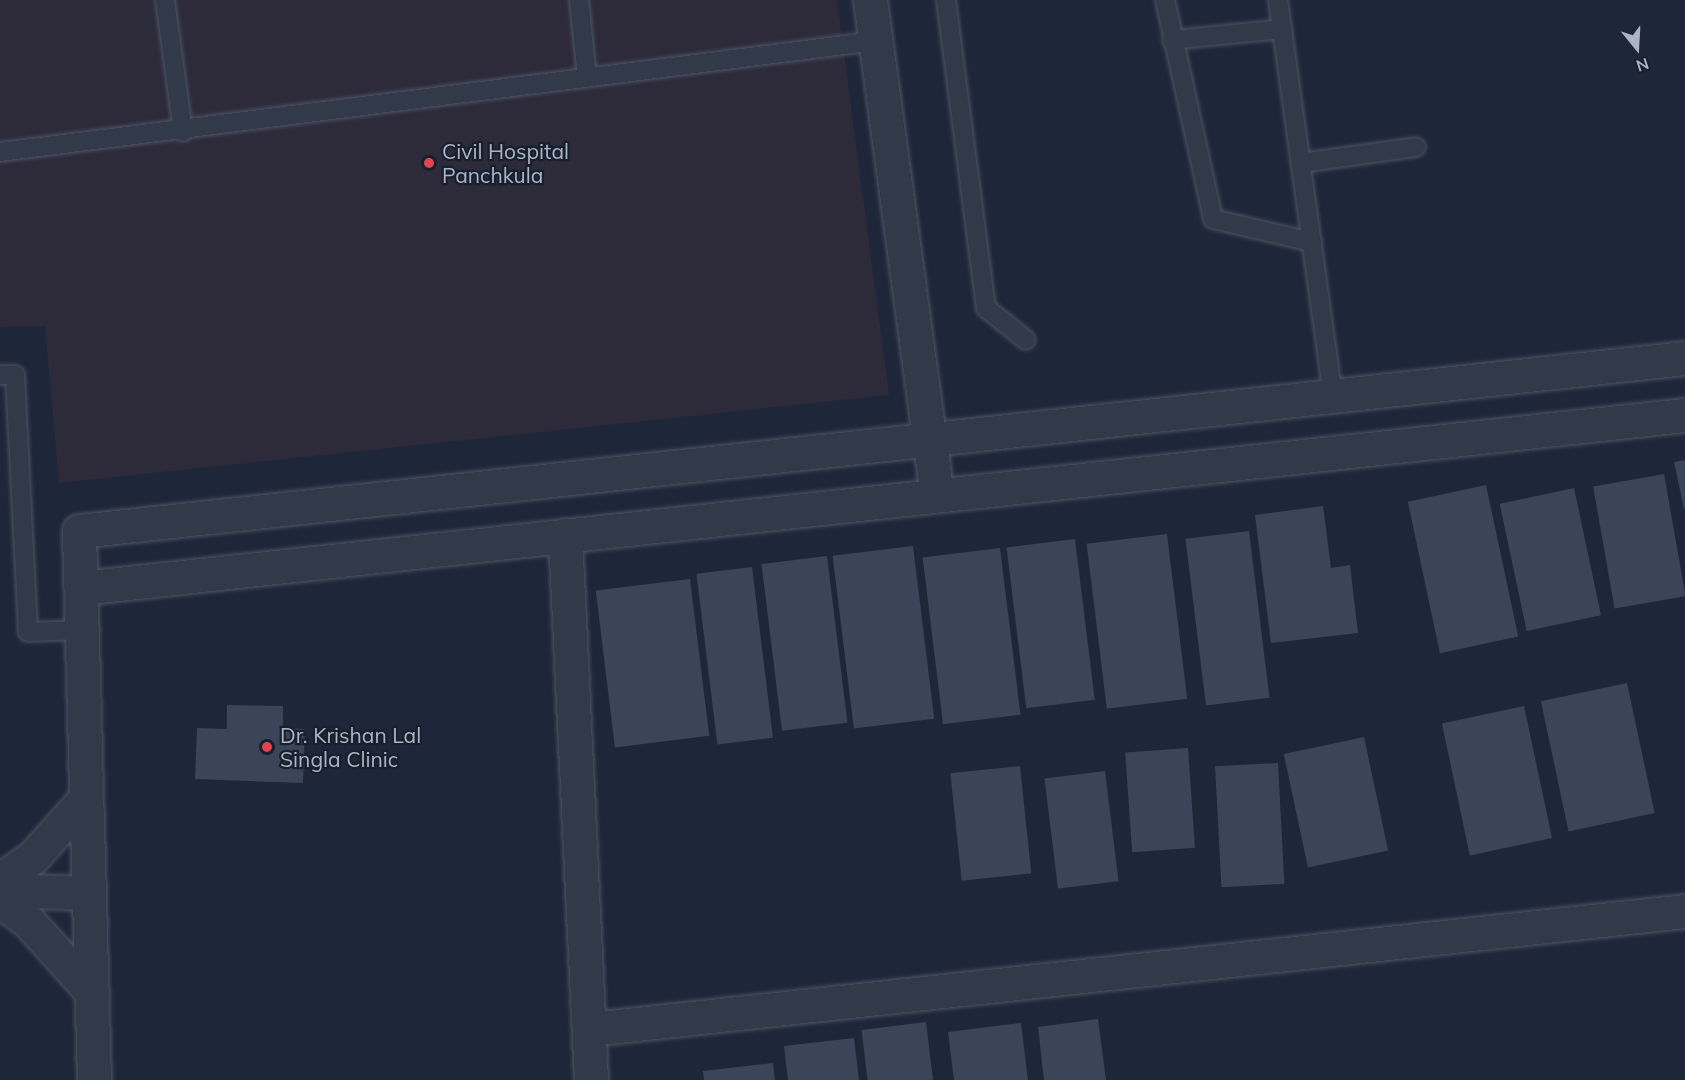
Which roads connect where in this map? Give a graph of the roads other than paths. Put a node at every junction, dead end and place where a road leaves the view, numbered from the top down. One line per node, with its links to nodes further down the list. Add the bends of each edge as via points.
1 (165, 0): 11 (lane)
2 (579, 0): 10 (lane)
3 (870, 0): 9 (street)
4 (946, 0): 16 (lane, via 986,308)
5 (1165, 0): 8 (lane)
6 (1278, 0): 7 (lane)
7 (1282, 29): 8 (lane); 14 (lane)
8 (1172, 40): 15 (lane, via 1213,219)
9 (876, 41): 10 (lane); 21 (street)
10 (587, 78): 11 (lane)
11 (183, 132): 13 (lane)
12 (1416, 147): 14 (lane)
13 (0, 152)
14 (1301, 163): 15 (lane)
15 (1312, 242): 19 (lane)
16 (1026, 340)
17 (1685, 357): 19 (street)
18 (0, 375): 25 (lane, via 15,375 28,632)
19 (1333, 395): 21 (street)
20 (1685, 415): 22 (street)
21 (929, 439): 22 (street); 24 (street, via 79,531)
22 (937, 495): 23 (street)
23 (565, 535): 24 (street); 33 (street)
24 (81, 588): 25 (street)
25 (82, 630): 26 (street)
26 (86, 798): 27 (street, via 33,856); 29 (street)
27 (0, 880)
28 (0, 890): 29 (street)
29 (88, 893): 32 (street)
30 (0, 901): 32 (street, via 36,929)
31 (1685, 911): 33 (street)
32 (92, 992): 34 (street)
33 (590, 1029): 35 (street)
34 (94, 1080)
35 (591, 1080)

